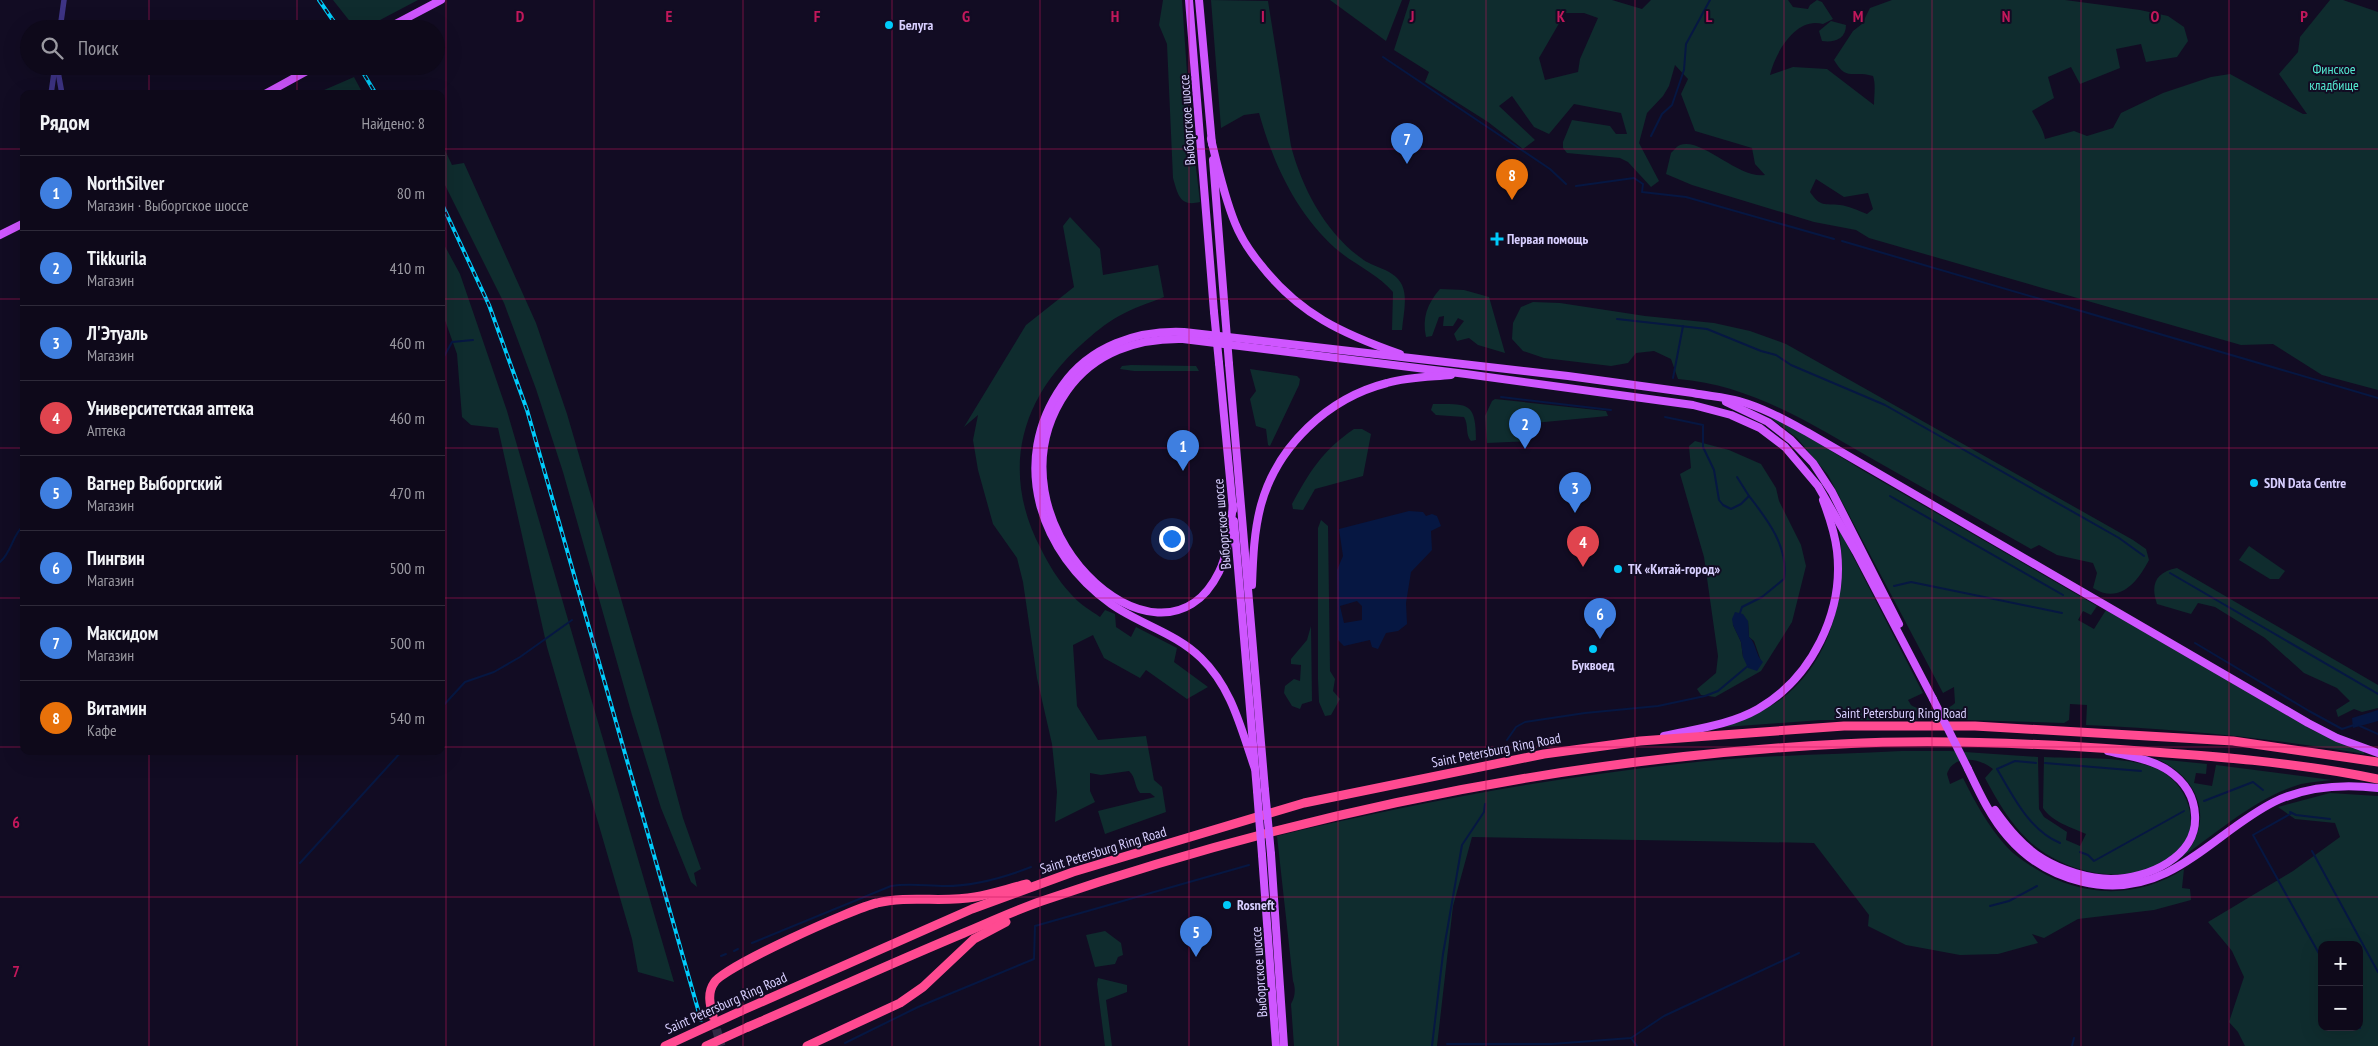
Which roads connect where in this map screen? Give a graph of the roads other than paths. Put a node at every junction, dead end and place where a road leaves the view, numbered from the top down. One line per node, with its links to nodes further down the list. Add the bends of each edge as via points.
1 (64, 0): 5 (street)
2 (441, 0): 6 (main road)
3 (1189, 0): 20 (main road, Выборгское шоссе, bridge)
4 (1199, 0): 13 (main road, Выборгское шоссе)
5 (61, 20)
6 (403, 20)
7 (54, 75): 10 (street)
8 (58, 75): 11 (street)
9 (300, 75): 12 (main road)
10 (52, 90)
11 (61, 90)
12 (272, 90)
13 (1211, 139): 16 (main road, via 1236,225 1251,253 1274,282 1298,304 1336,330); 21 (main road, Выборгское шоссе, bridge)
14 (20, 225): 15 (main road)
15 (0, 235)
16 (1414, 358): 18 (main road); 27 (main road, via 1184,332 1147,333 1109,346 1087,360 1064,384 1045,418 1036,449 1035,482 1045,522 1058,547 1078,575 1111,604 1182,643 1208,665 1238,715)
17 (1466, 374): 19 (main road, via 1693,405 1731,415 1760,428 1785,447); 20 (main road, via 1242,345 1158,339 1133,344 1107,355 1083,373 1066,393 1055,412 1046,440 1042,460 1044,494 1054,526 1069,551 1084,571 1115,598 1135,608 1154,612 1173,611 1200,598 1212,585 1223,562); 21 (main road, via 1387,383 1358,393 1333,406 1304,432 1276,469 1261,505 1254,547)
18 (1713, 397): 22 (main road, via 1768,422 1813,463 1832,492); 25 (main road, via 1737,400 1777,415 2308,723)
19 (1818, 486): 22 (main road); 23 (main road, via 1838,553 1836,595 1821,642 1807,663 1785,690 1758,709 1724,723)
20 (1233, 505): 27 (main road, Выборгское шоссе)
21 (1250, 609): 31 (main road, Выборгское шоссе)
22 (1935, 700): 28 (main road, bridge)
23 (1640, 741): 26 (highway, Saint Petersburg Ring Road, via 1844,726 1975,726 2232,741); 33 (highway, Saint Petersburg Ring Road, via 1544,754 1304,804)
24 (2091, 747): 28 (main road, via 2148,761 2168,770 2191,794 2195,821 2187,843 2173,860 2156,869 2112,879 2088,876 2043,859 2005,824); 29 (highway, Saint Petersburg Ring Road, via 2232,757); 34 (highway, Saint Petersburg Ring Road, via 1975,742 1844,744 1702,754 1548,773 1395,801 1310,821)
25 (2378, 753)
26 (2378, 762)
27 (1255, 768): 31 (main road, Выборгское шоссе)
28 (1970, 769): 30 (main road, via 1984,802 2007,837 2024,854 2051,871 2104,886 2134,884 2165,873 2260,811 2294,794 2334,786)
29 (2378, 778)
30 (2378, 788)
31 (1261, 790): 32 (main road, Выборгское шоссе, bridge)
32 (1266, 854): 39 (main road, Выборгское шоссе); 40 (main road, Выборгское шоссе)
33 (1073, 872): 35 (highway, via 975,897 904,899 856,910 722,974 710,993); 36 (highway, Saint Petersburg Ring Road, bridge, via 972,909)
34 (1073, 891): 37 (highway, Saint Petersburg Ring Road, bridge, via 906,957); 38 (highway, via 989,929 900,1003)
35 (713, 1016)
36 (665, 1046)
37 (706, 1046)
38 (807, 1046)
39 (1276, 1046)
40 (1284, 1046)

